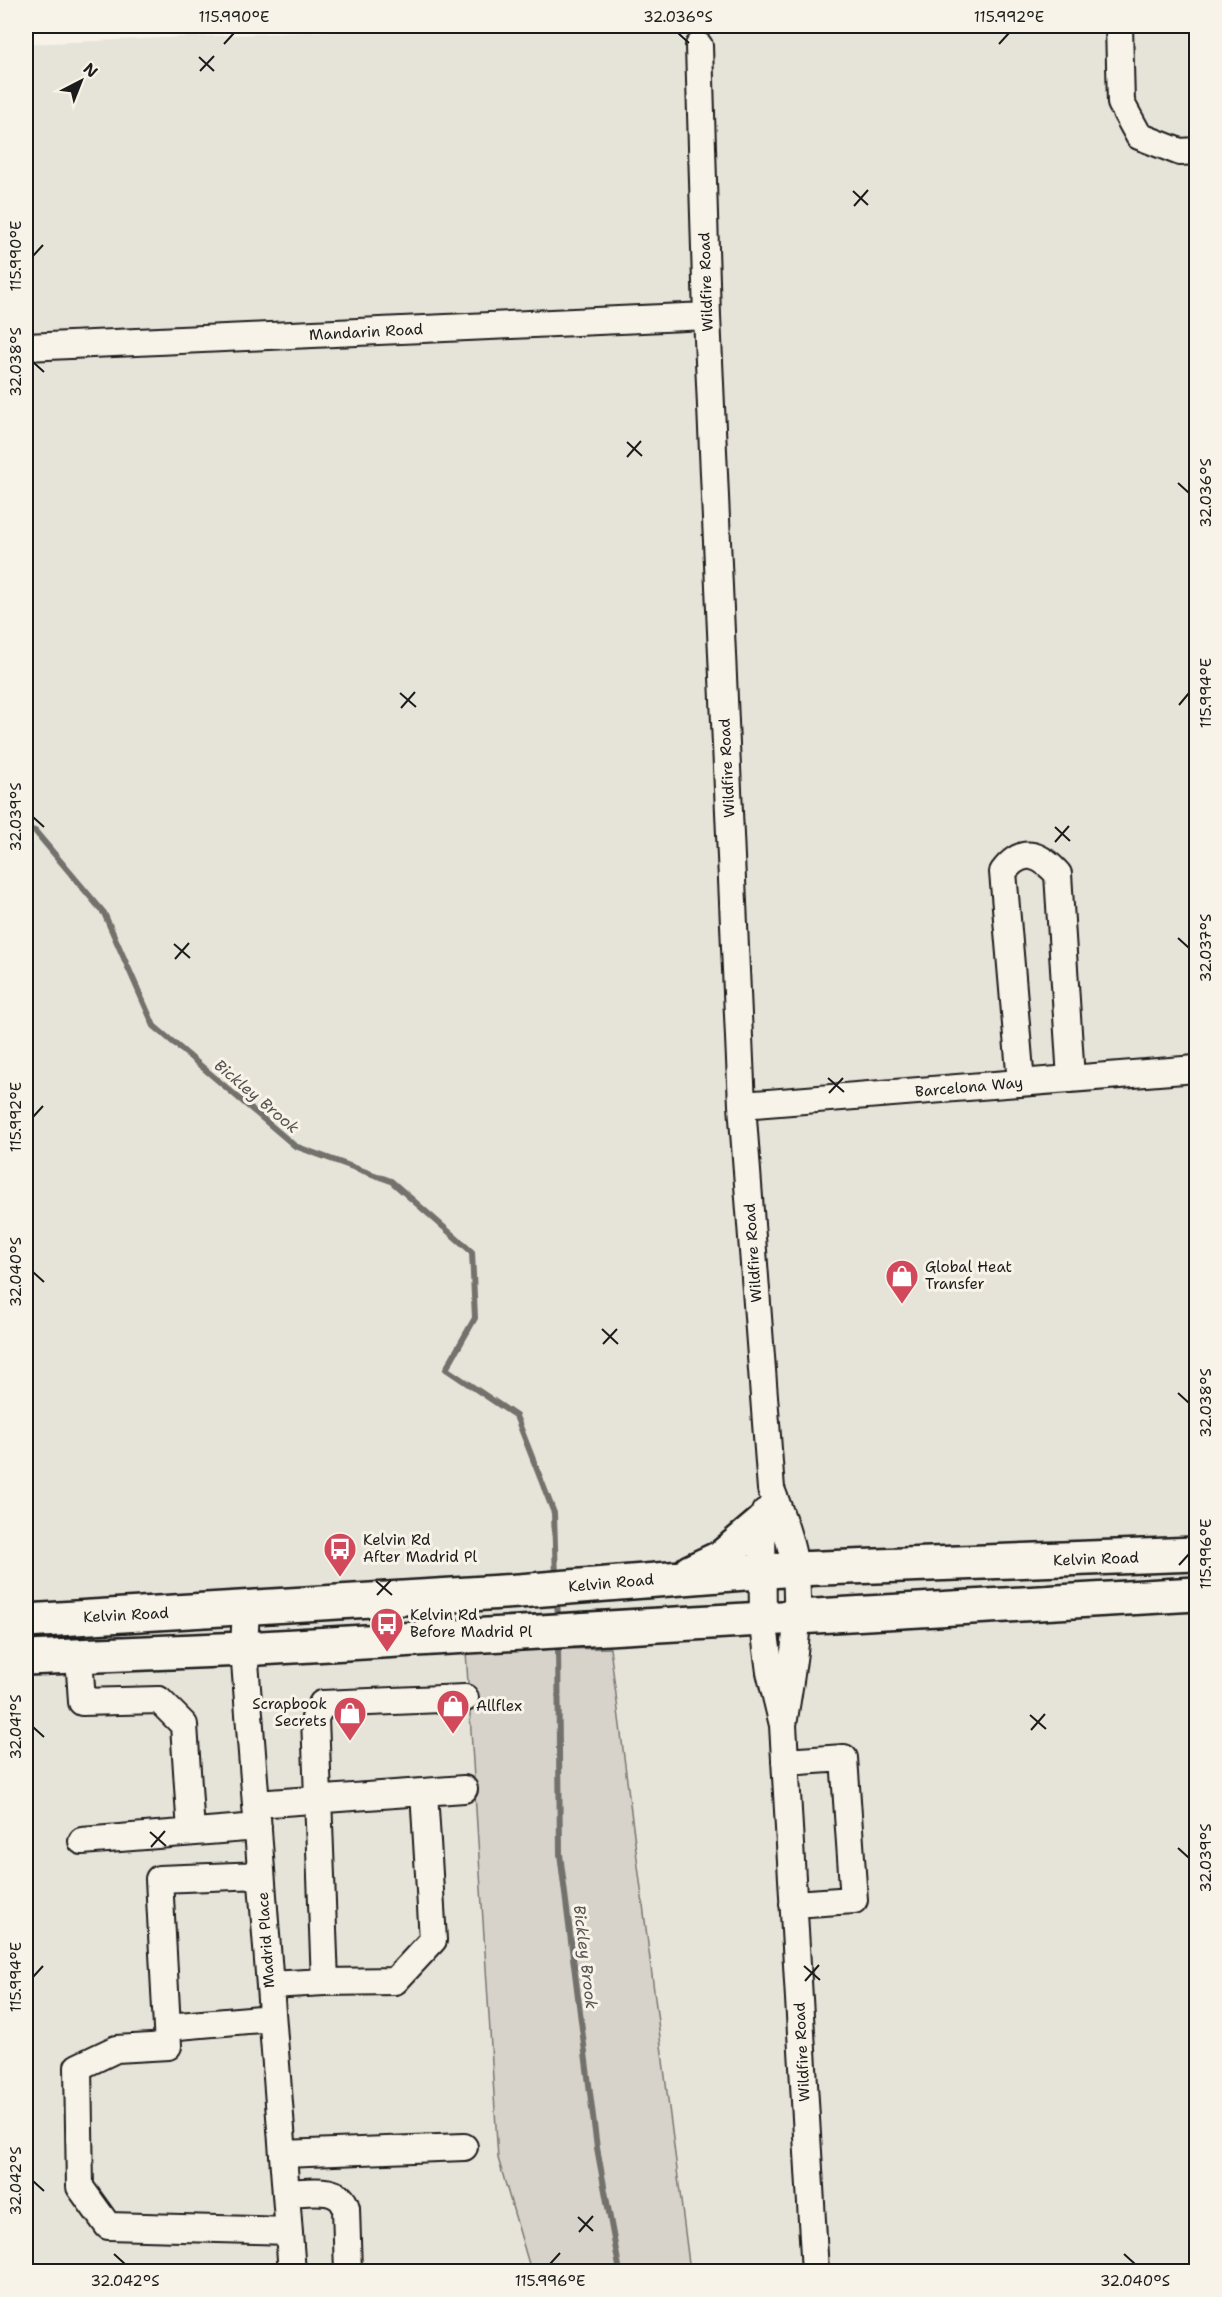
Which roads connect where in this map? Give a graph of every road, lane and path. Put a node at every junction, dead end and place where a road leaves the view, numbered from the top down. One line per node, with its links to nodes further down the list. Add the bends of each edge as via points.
1 (1119, 26): 3 (street, via 1121,103 1138,136 1180,152)
2 (699, 46): 4 (street, Wildfire Road)
3 (1197, 151)
4 (707, 316): 5 (street, Mandarin Road); 9 (street, Wildfire Road)
5 (26, 347)
6 (1197, 1069): 7 (street, Barcelona Way)
7 (1071, 1079): 8 (street, Barcelona Way); 8 (street, via 1058,874 1045,860 1027,855 1012,860 1003,872)
8 (1021, 1083): 9 (street, Barcelona Way)
9 (742, 1105): 10 (street, Wildfire Road)
10 (771, 1489): 11 (street, Wildfire Road); 13 (street, Wildfire Road, via 786,1527)
11 (762, 1523): 14 (street, Wildfire Road); 15 (main road, via 722,1557)
12 (1197, 1554): 13 (main road, Kelvin Road)
13 (795, 1569): 14 (main road, Kelvin Road); 18 (street, Wildfire Road)
14 (762, 1572): 15 (main road, Kelvin Road); 19 (street, Wildfire Road)
15 (678, 1578): 17 (main road, Kelvin Road)
16 (1197, 1594): 18 (main road)
17 (246, 1608): 20 (main road, Kelvin Road); 21 (street, Madrid Place)
18 (796, 1616): 19 (main road); 25 (street, Wildfire Road)
19 (763, 1618): 21 (main road); 25 (street, Wildfire Road, via 770,1672)
20 (26, 1621)
21 (244, 1649): 22 (main road); 30 (street, Madrid Place)
22 (80, 1656): 23 (main road); 31 (street, via 82,1702 159,1700 184,1725)
23 (26, 1658)
24 (465, 1698): 29 (street, via 322,1704 315,1718)
25 (783, 1725): 26 (street, Wildfire Road)
26 (785, 1762): 34 (street, Wildfire Road); 34 (street, via 844,1758 854,1900)
27 (464, 1789): 28 (street)
28 (424, 1792): 29 (street); 35 (street, via 433,1940 395,1981)
29 (318, 1799): 30 (street); 35 (street)
30 (257, 1815): 31 (street); 33 (street, Madrid Place)
31 (191, 1832): 32 (street)
32 (82, 1841)
33 (261, 1875): 36 (street, Madrid Place); 38 (street, via 159,1879)
34 (794, 1904): 45 (street, Wildfire Road)
35 (325, 1982): 36 (street)
36 (270, 1985): 37 (street, Madrid Place)
37 (272, 2018): 38 (street); 40 (street, Madrid Place)
38 (167, 2027): 42 (street, via 168,2046 116,2049 78,2067 80,2187 108,2226)
39 (464, 2147): 40 (street)
40 (283, 2154): 41 (street, Madrid Place)
41 (286, 2193): 42 (street, Madrid Place); 44 (street, via 332,2193 342,2198 346,2208)
42 (288, 2231): 43 (street, Madrid Place)
43 (291, 2271)
44 (348, 2271)
45 (815, 2271)

